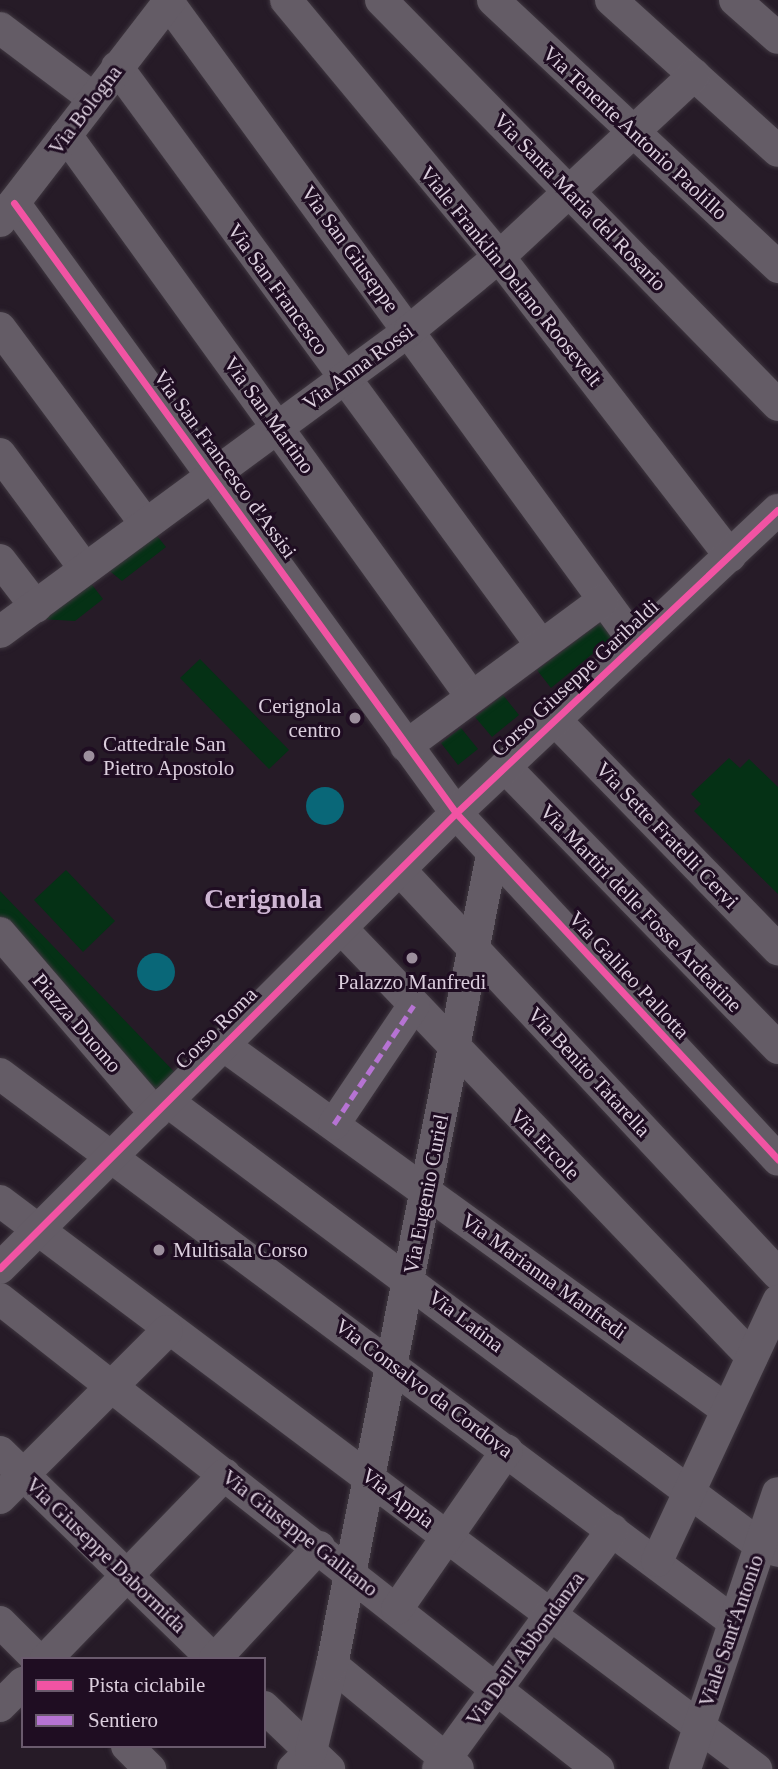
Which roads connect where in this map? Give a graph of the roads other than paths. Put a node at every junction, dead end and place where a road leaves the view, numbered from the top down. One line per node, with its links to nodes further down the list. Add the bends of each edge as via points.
1 (286, 0): 17 (street, Viale Franklin Delano Roosevelt)
2 (381, 0): 15 (street, Via Santa Maria del Rosario)
3 (493, 0): 12 (street, Via Tenente Antonio Paolillo)
4 (611, 0): 10 (street)
5 (736, 0): 8 (street)
6 (169, 1): 9 (street, Via Bologna); 20 (street, Via San Giuseppe)
7 (0, 28): 11 (street)
8 (778, 38)
9 (117, 67): 11 (street, Via Bologna); 21 (street, Via San Francesco)
10 (694, 75): 12 (street, Via Anna Rossi); 14 (street)
11 (93, 98): 13 (street, Via Bologna)
12 (632, 130): 15 (street, Via Anna Rossi); 18 (street, Via Tenente Antonio Paolillo)
13 (66, 135): 16 (street, Via Bologna); 23 (street, Via San Martino)
14 (778, 151)
15 (569, 189): 17 (street, Via Anna Rossi); 22 (street, Via Santa Maria del Rosario)
16 (7, 212): 25 (street, Via San Francesco d'Assisi)
17 (499, 257): 20 (street, Via Anna Rossi); 28 (street, Viale Franklin Delano Roosevelt)
18 (778, 267)
19 (0, 328): 27 (street)
20 (410, 330): 21 (street, Via Anna Rossi); 31 (street, Via San Giuseppe)
21 (342, 377): 23 (street, Via Anna Rossi); 35 (street, Via San Francesco)
22 (778, 405)
23 (277, 426): 25 (street, Via Anna Rossi); 36 (street, Via San Martino)
24 (0, 454): 30 (street)
25 (210, 474): 27 (street, Via Anna Rossi); 38 (street, Via San Francesco d'Assisi)
26 (778, 510): 28 (street, Corso Giuseppe Garibaldi)
27 (145, 523): 30 (street, Via Anna Rossi)
28 (730, 556): 34 (street, Corso Giuseppe Garibaldi)
29 (0, 560): 32 (street)
30 (85, 569): 32 (street, Via Anna Rossi)
31 (603, 600): 34 (street, Corso Giuseppe Garibaldi); 35 (street, Corso Giuseppe Garibaldi)
32 (36, 607): 33 (street, Via Anna Rossi)
33 (0, 632)
34 (636, 644): 37 (street, Corso Giuseppe Garibaldi)
35 (541, 645): 36 (street, Corso Giuseppe Garibaldi)
36 (471, 695): 38 (street, Corso Giuseppe Garibaldi)
37 (555, 720): 39 (street, Corso Giuseppe Garibaldi); 45 (street, Via Sette Fratelli Cervi)
38 (405, 746): 40 (street)
39 (505, 767): 40 (street, Corso Giuseppe Garibaldi); 49 (street, Via Martiri delle Fosse Ardeatine)
40 (456, 813): 41 (street, Via Galileo Pallotta); 42 (street, Corso Roma)
41 (492, 855): 46 (street, Via Eugenio Curiel); 55 (street, Via Galileo Pallotta)
42 (400, 870): 43 (street, Corso Roma); 46 (street, Via Benito Tatarella)
43 (341, 928): 47 (street, Via Ercole); 48 (street, Corso Roma)
44 (3, 943): 52 (street, Piazza Duomo)
45 (778, 949)
46 (474, 950): 50 (street, Via Eugenio Curiel); 60 (street, Via Benito Tatarella)
47 (414, 1005): 50 (street, Via Ercole); 53 (street)
48 (223, 1045): 52 (street, Corso Roma); 53 (street, Via Marianna Manfredi)
49 (778, 1048)
50 (454, 1049): 56 (street, Via Eugenio Curiel); 65 (street, Via Ercole)
51 (0, 1074): 54 (street, Via Consalvo da Cordova)
52 (161, 1107): 54 (street, Corso Roma); 61 (street, Via Latina)
53 (334, 1124): 56 (street, Via Marianna Manfredi)
54 (113, 1155): 58 (street, Corso Roma); 66 (street, Via Consalvo da Cordova)
55 (778, 1160)
56 (426, 1191): 61 (street, Via Eugenio Curiel); 68 (street, Via Marianna Manfredi)
57 (0, 1200): 58 (street, Via Appia)
58 (38, 1230): 59 (street, Corso Roma); 64 (street, Via Appia)
59 (0, 1268)
60 (778, 1274)
61 (409, 1278): 66 (street, Via Eugenio Curiel); 74 (street, Via Latina)
62 (0, 1299): 67 (street, Via Giuseppe Galliano)
63 (778, 1301): 65 (street)
64 (167, 1331): 67 (street); 73 (street, Via Appia)
65 (752, 1357): 68 (street)
66 (392, 1364): 69 (street, Via Consalvo da Cordova); 73 (street, Via Eugenio Curiel)
67 (111, 1386): 71 (street, Via Giuseppe Galliano); 72 (street)
68 (727, 1410): 74 (street)
69 (507, 1450): 77 (street, Via Consalvo da Cordova); 78 (street)
70 (0, 1452): 72 (street, Via Giuseppe Dabormida)
71 (225, 1474): 79 (street, Via Giuseppe Galliano); 83 (street)
72 (23, 1475): 76 (street); 83 (street, Via Giuseppe Dabormida)
73 (370, 1476): 78 (street, Via Appia); 82 (street, Via Eugenio Curiel)
74 (690, 1489): 80 (street, Via Latina); 81 (street)
75 (778, 1493): 80 (street, Viale Sant'Antonio)
76 (0, 1498)
77 (612, 1530): 81 (street, Via Consalvo da Cordova); 85 (street, Via Dell' Abbondanza)
78 (448, 1535): 84 (street); 85 (street, Via Appia)
79 (319, 1547): 82 (street, Via Giuseppe Galliano); 91 (street)
80 (769, 1548): 87 (street, Viale Sant'Antonio)
81 (657, 1561): 87 (street, Via Consalvo da Cordova)
82 (351, 1574): 84 (street, Via Giuseppe Galliano); 92 (street, Via Eugenio Curiel)
83 (127, 1576): 89 (street); 90 (street, Via Giuseppe Dabormida)
84 (397, 1609): 94 (street, Via Giuseppe Galliano)
85 (550, 1616): 94 (street, Via Dell' Abbondanza); 97 (street, Via Appia)
86 (0, 1622): 88 (street)
87 (734, 1622): 97 (street, Viale Sant'Antonio)
88 (35, 1657)
89 (48, 1657)
90 (212, 1657)
91 (216, 1657)
92 (332, 1665): 99 (street, Via Eugenio Curiel); 100 (street)
93 (21, 1685): 95 (street)
94 (498, 1686): 100 (street, Via Dell' Abbondanza); 102 (street, Via Giuseppe Galliano)
95 (0, 1706)
96 (266, 1709): 99 (street)
97 (699, 1727): 103 (street, Viale Sant'Antonio); 104 (street, Via Appia)
98 (129, 1748): 101 (street)
99 (311, 1763)
100 (447, 1765)
101 (150, 1769)
102 (598, 1769)
103 (685, 1769)
104 (756, 1769)

